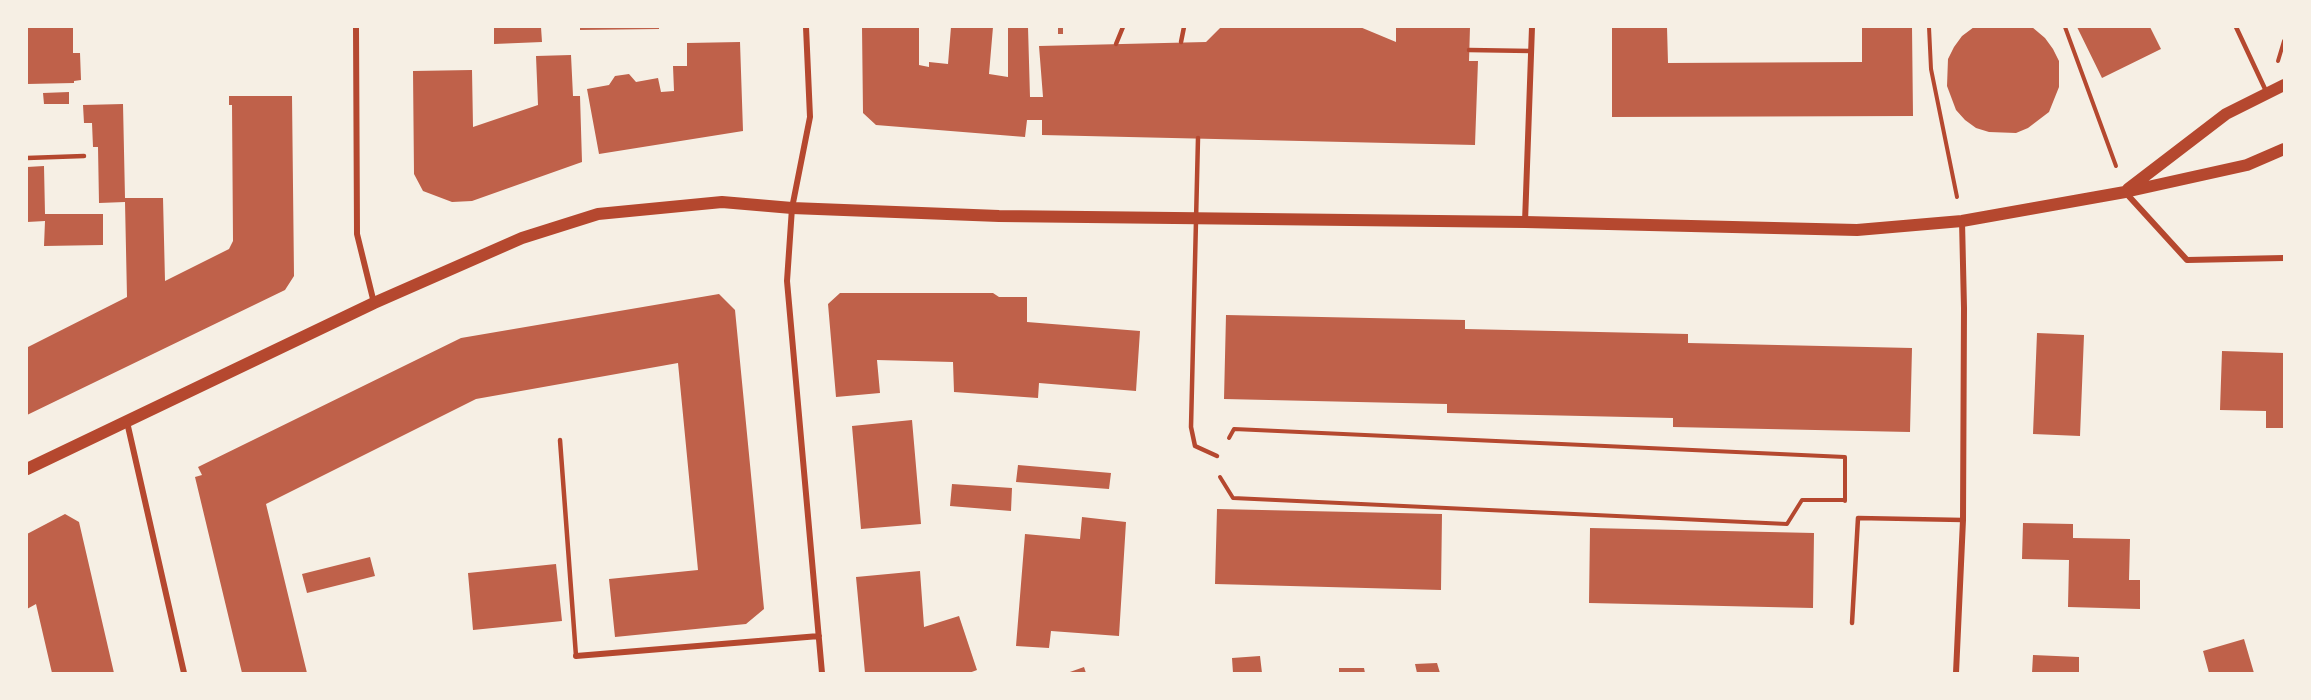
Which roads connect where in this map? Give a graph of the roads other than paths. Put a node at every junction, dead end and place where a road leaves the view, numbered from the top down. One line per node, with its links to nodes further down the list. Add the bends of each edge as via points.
1 (356, 27): 23 (street, via 357,234)
2 (806, 27): 18 (street, via 810,117)
3 (1122, 27): 8 (lane)
4 (1184, 27): 7 (lane)
5 (1532, 27): 10 (street)
6 (2236, 27): 12 (lane)
7 (1181, 42)
8 (1116, 44)
9 (1469, 50): 10 (lane)
10 (1531, 51): 21 (street)
11 (2284, 85): 12 (main road)
12 (2267, 94): 17 (main road, via 2226,114)
13 (1198, 138): 19 (lane)
14 (2284, 149): 17 (main road, via 2247,165)
15 (84, 156): 16 (lane)
16 (27, 158)
17 (2125, 192): 20 (main road); 22 (street, via 2187,260)
18 (792, 208): 19 (main road); 23 (main road, via 722,202 598,214 522,238); 30 (street, via 787,281)
19 (1197, 218): 21 (main road); 26 (lane, via 1191,427 1196,446)
20 (1962, 221): 21 (main road, via 1857,230); 28 (street)
21 (1525, 222)
22 (2284, 258)
23 (374, 303): 24 (main road)
24 (127, 422): 27 (main road); 32 (street)
25 (560, 440): 31 (lane)
26 (1217, 456)
27 (27, 468)
28 (1963, 520): 29 (lane, via 1858,518); 34 (street)
29 (1852, 624)
30 (819, 636): 31 (street); 33 (street)
31 (576, 656)
32 (184, 673)
33 (822, 673)
34 (1956, 673)

